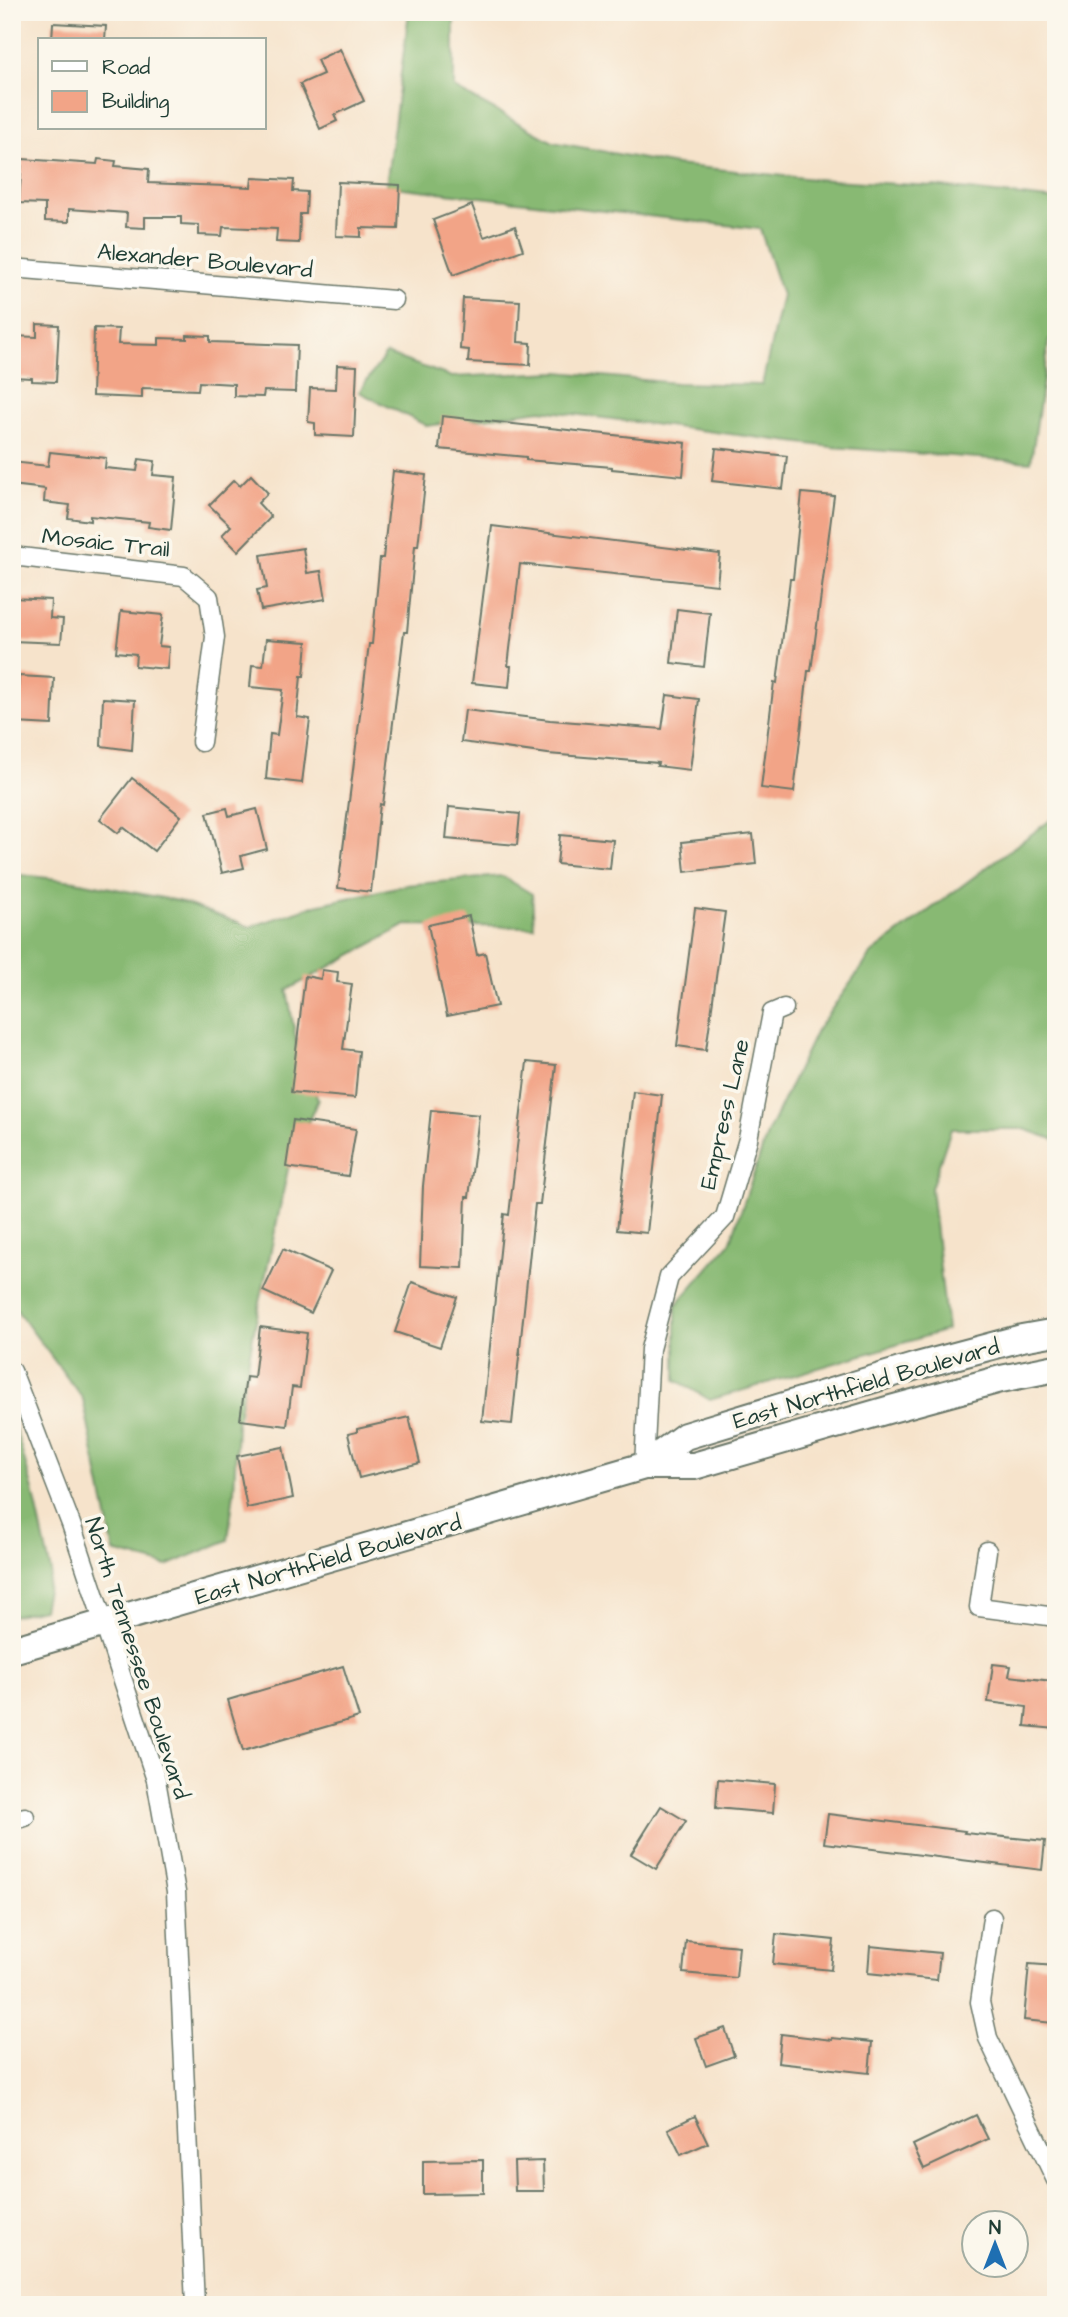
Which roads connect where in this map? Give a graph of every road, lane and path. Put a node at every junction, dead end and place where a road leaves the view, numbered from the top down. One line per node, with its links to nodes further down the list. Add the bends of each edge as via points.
1 (12, 268): 2 (street, Alexander Boulevard)
2 (394, 300)
3 (12, 556): 4 (street, Mosaic Trail, via 184,576 209,597 215,637)
4 (201, 742)
5 (784, 1009): 9 (street, Empress Lane, via 772,1013 748,1139 725,1217 669,1277 650,1349)
6 (1056, 1332): 9 (main road, East Northfield Boulevard, via 917,1366 685,1436)
7 (1056, 1368): 9 (main road, East Northfield Boulevard, via 903,1405 694,1466)
8 (12, 1371): 12 (street, North Tennessee Boulevard)
9 (644, 1466): 12 (main road, East Northfield Boulevard)
10 (987, 1551): 11 (street, via 979,1607)
11 (1056, 1617)
12 (104, 1623): 13 (main road, East Northfield Boulevard); 16 (street, North Tennessee Boulevard, via 156,1780 176,1892)
13 (12, 1650)
14 (992, 1918): 15 (street, via 980,2002 988,2038)
15 (1056, 2180)
16 (195, 2305)

